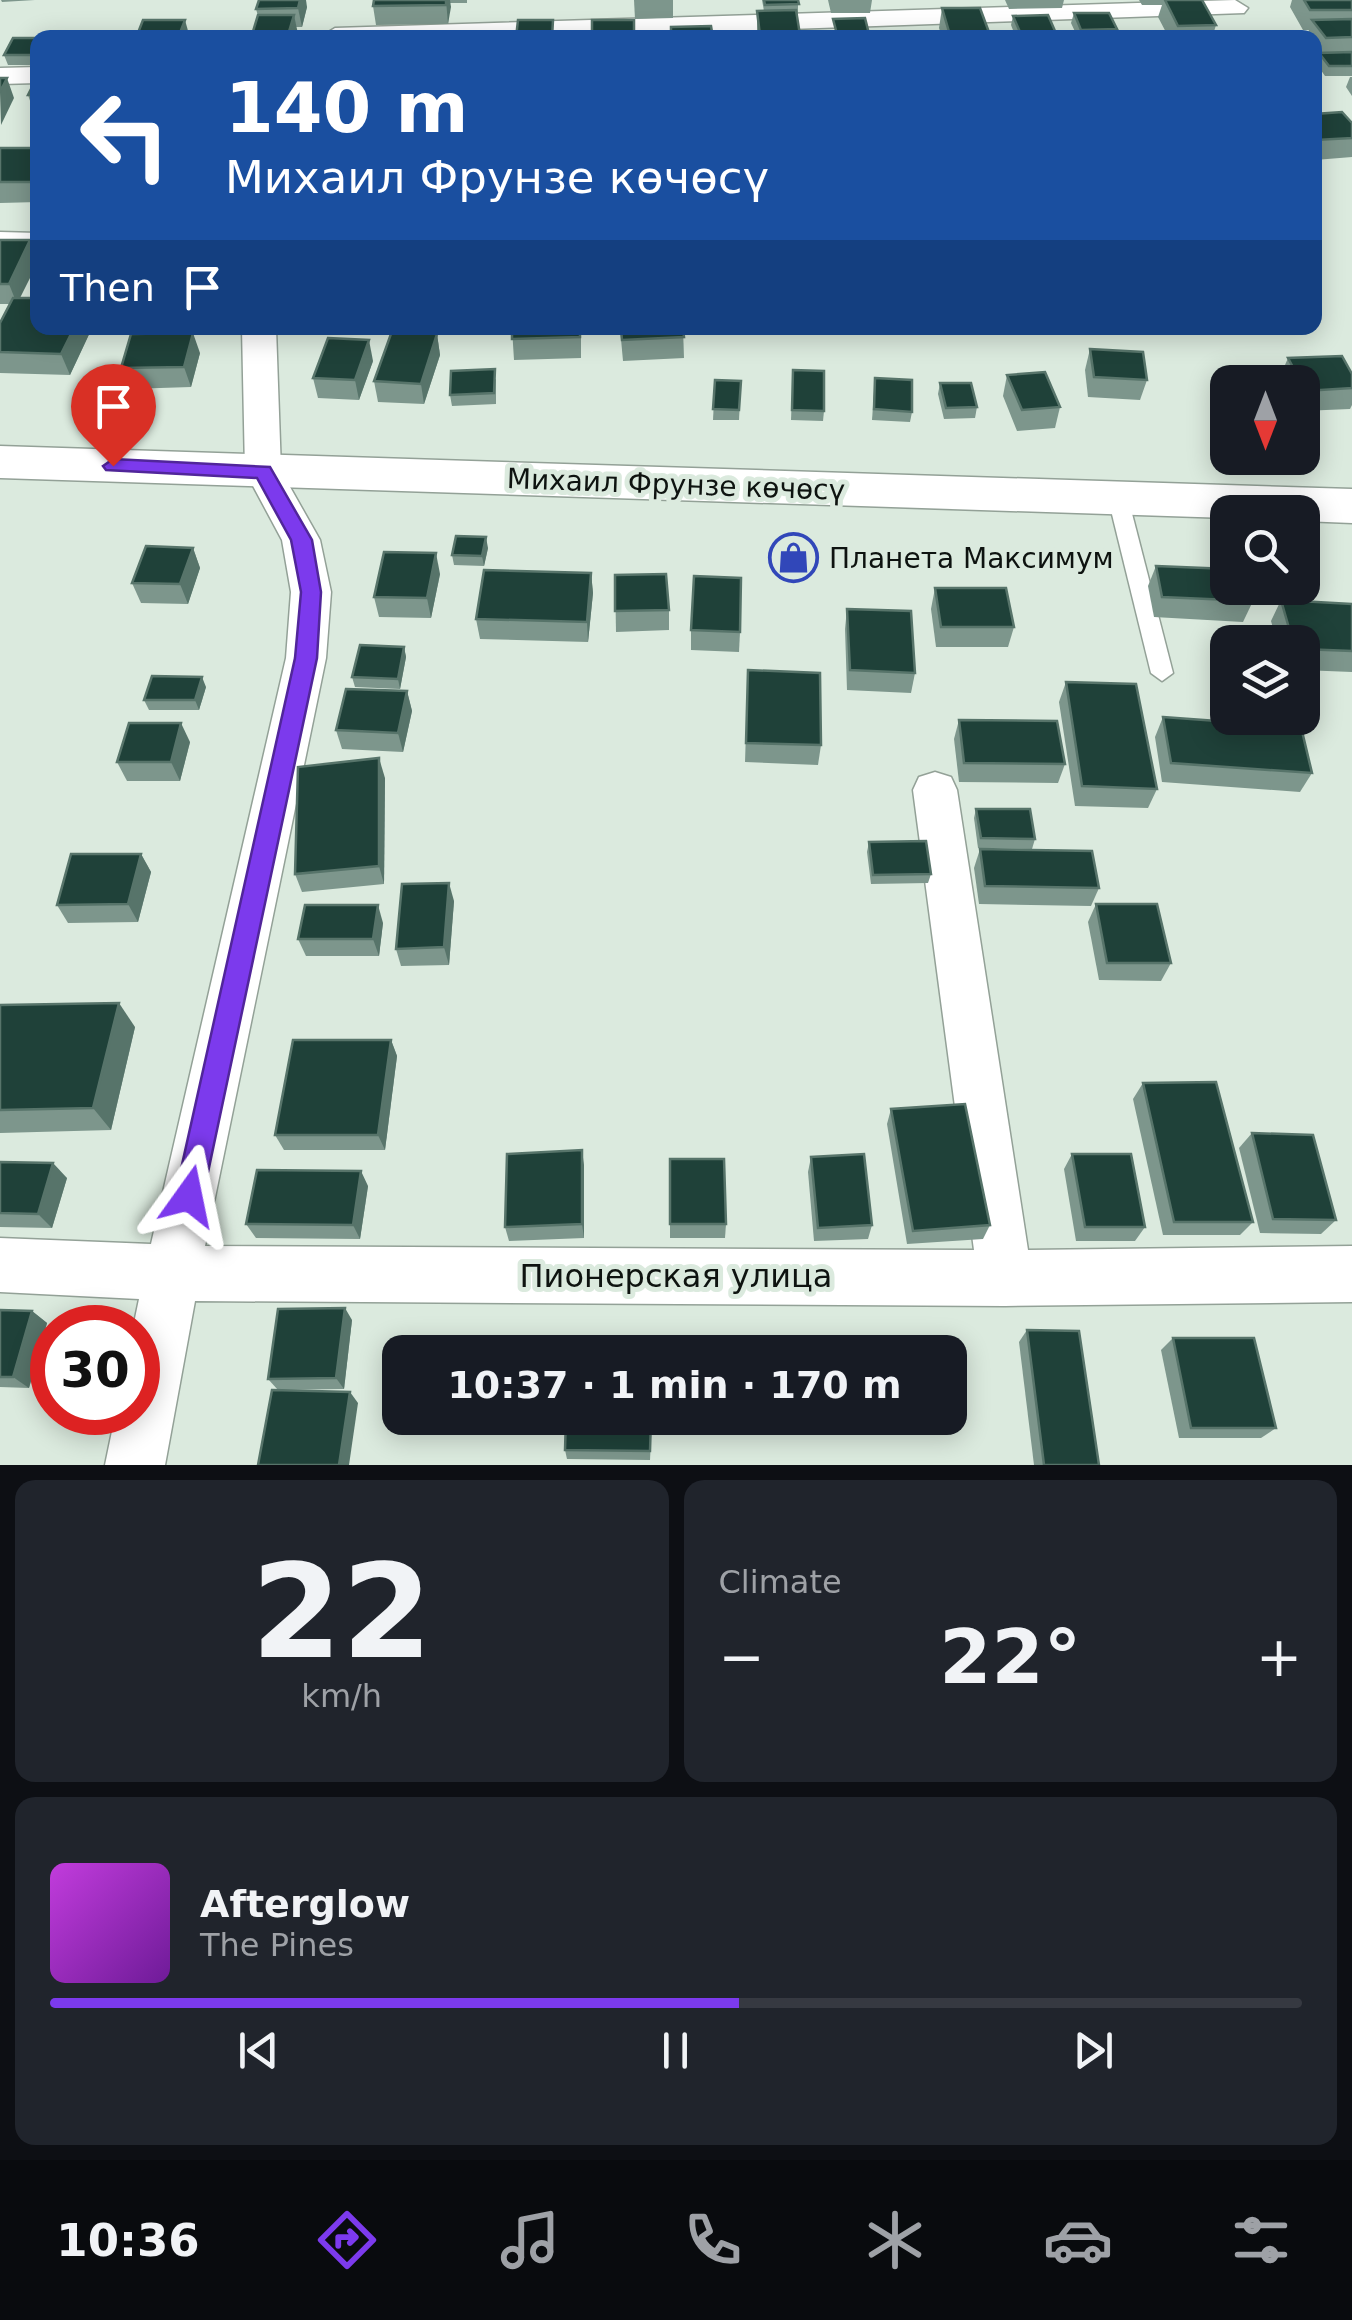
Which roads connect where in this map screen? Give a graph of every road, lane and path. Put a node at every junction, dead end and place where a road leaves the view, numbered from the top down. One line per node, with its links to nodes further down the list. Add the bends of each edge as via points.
1 (1237, 10): 2 (street)
2 (815, 19): 3 (street)
3 (336, 30)
4 (30, 75): 5 (street)
5 (0, 76)
6 (0, 241): 7 (street)
7 (30, 242)
8 (259, 335): 10 (street)
9 (0, 462): 10 (main road, Михаил Фрунзе көчөсү)
10 (263, 471): 11 (main road, Михаил Фрунзе көчөсү); 16 (street, via 302,540 311,592 306,658)
11 (1118, 498): 12 (main road, Михаил Фрунзе көчөсү); 13 (lane)
12 (1352, 506)
13 (1162, 673)
14 (935, 790): 18 (street)
15 (0, 1265): 16 (street, Пионерская улица)
16 (172, 1274): 18 (street, Пионерская улица); 19 (street)
17 (1352, 1274): 18 (street, Пионерская улица)
18 (1006, 1278)
19 (135, 1465)

